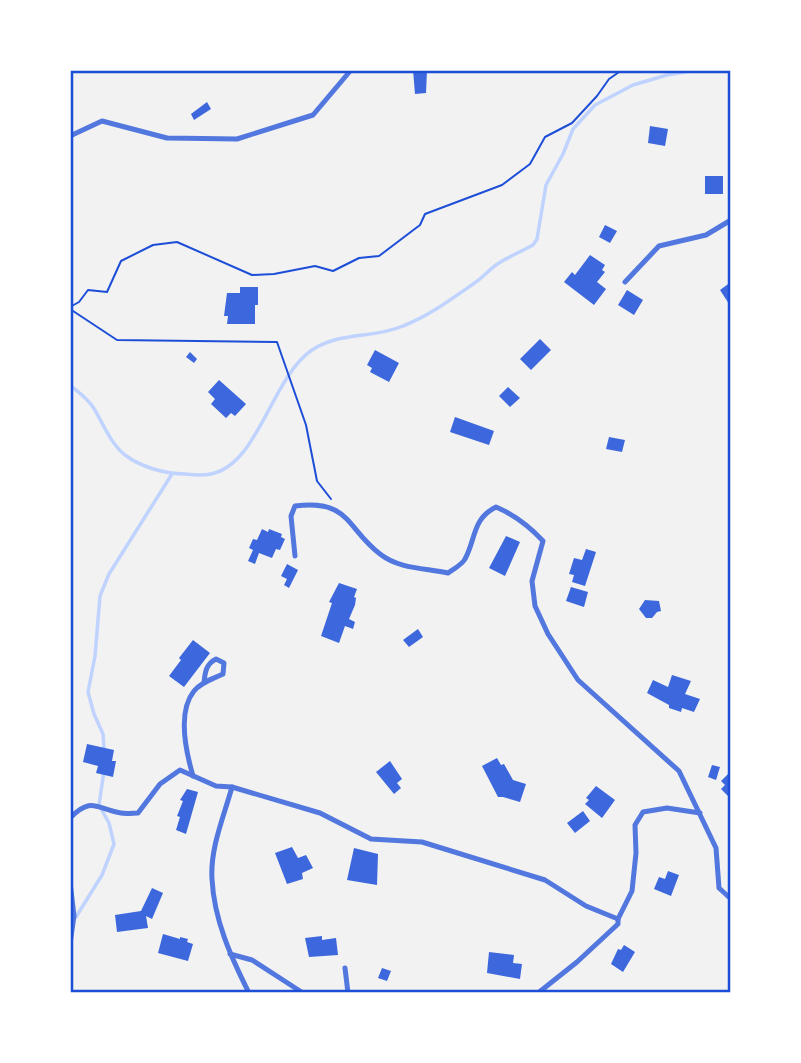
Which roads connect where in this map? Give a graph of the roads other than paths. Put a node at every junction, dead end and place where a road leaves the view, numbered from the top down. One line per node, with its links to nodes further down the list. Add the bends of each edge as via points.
1 (351, 70): 2 (street, via 313,115 237,139 167,138 102,121)
2 (70, 136)
3 (731, 219): 4 (street, via 706,234 659,246)
4 (625, 282)
5 (295, 556): 9 (street, via 291,516 295,506 313,504 340,511 379,554 399,565 448,573 464,561 485,513 496,508 512,514 543,541 531,581 535,606 548,634 578,680 679,771)
6 (204, 682): 6 (street, via 223,674 224,663 211,661); 7 (street, via 185,708)
7 (193, 776): 8 (street); 10 (street, via 180,770 160,784 138,813 84,805)
8 (232, 788): 14 (street, via 320,813 371,839 422,842 545,880); 16 (street, via 217,836 211,877)
9 (700, 813): 13 (street, via 716,848 719,888); 14 (street, via 667,808 643,812 635,825 632,891)
10 (70, 818)
11 (70, 882): 15 (street, via 74,916)
12 (731, 888): 13 (street)
13 (729, 898)
14 (618, 921): 21 (street)
15 (70, 944)
16 (230, 954): 18 (street); 19 (street, via 252,960)
17 (345, 968): 20 (street)
18 (249, 993)
19 (303, 993)
20 (348, 993)
21 (538, 993)

